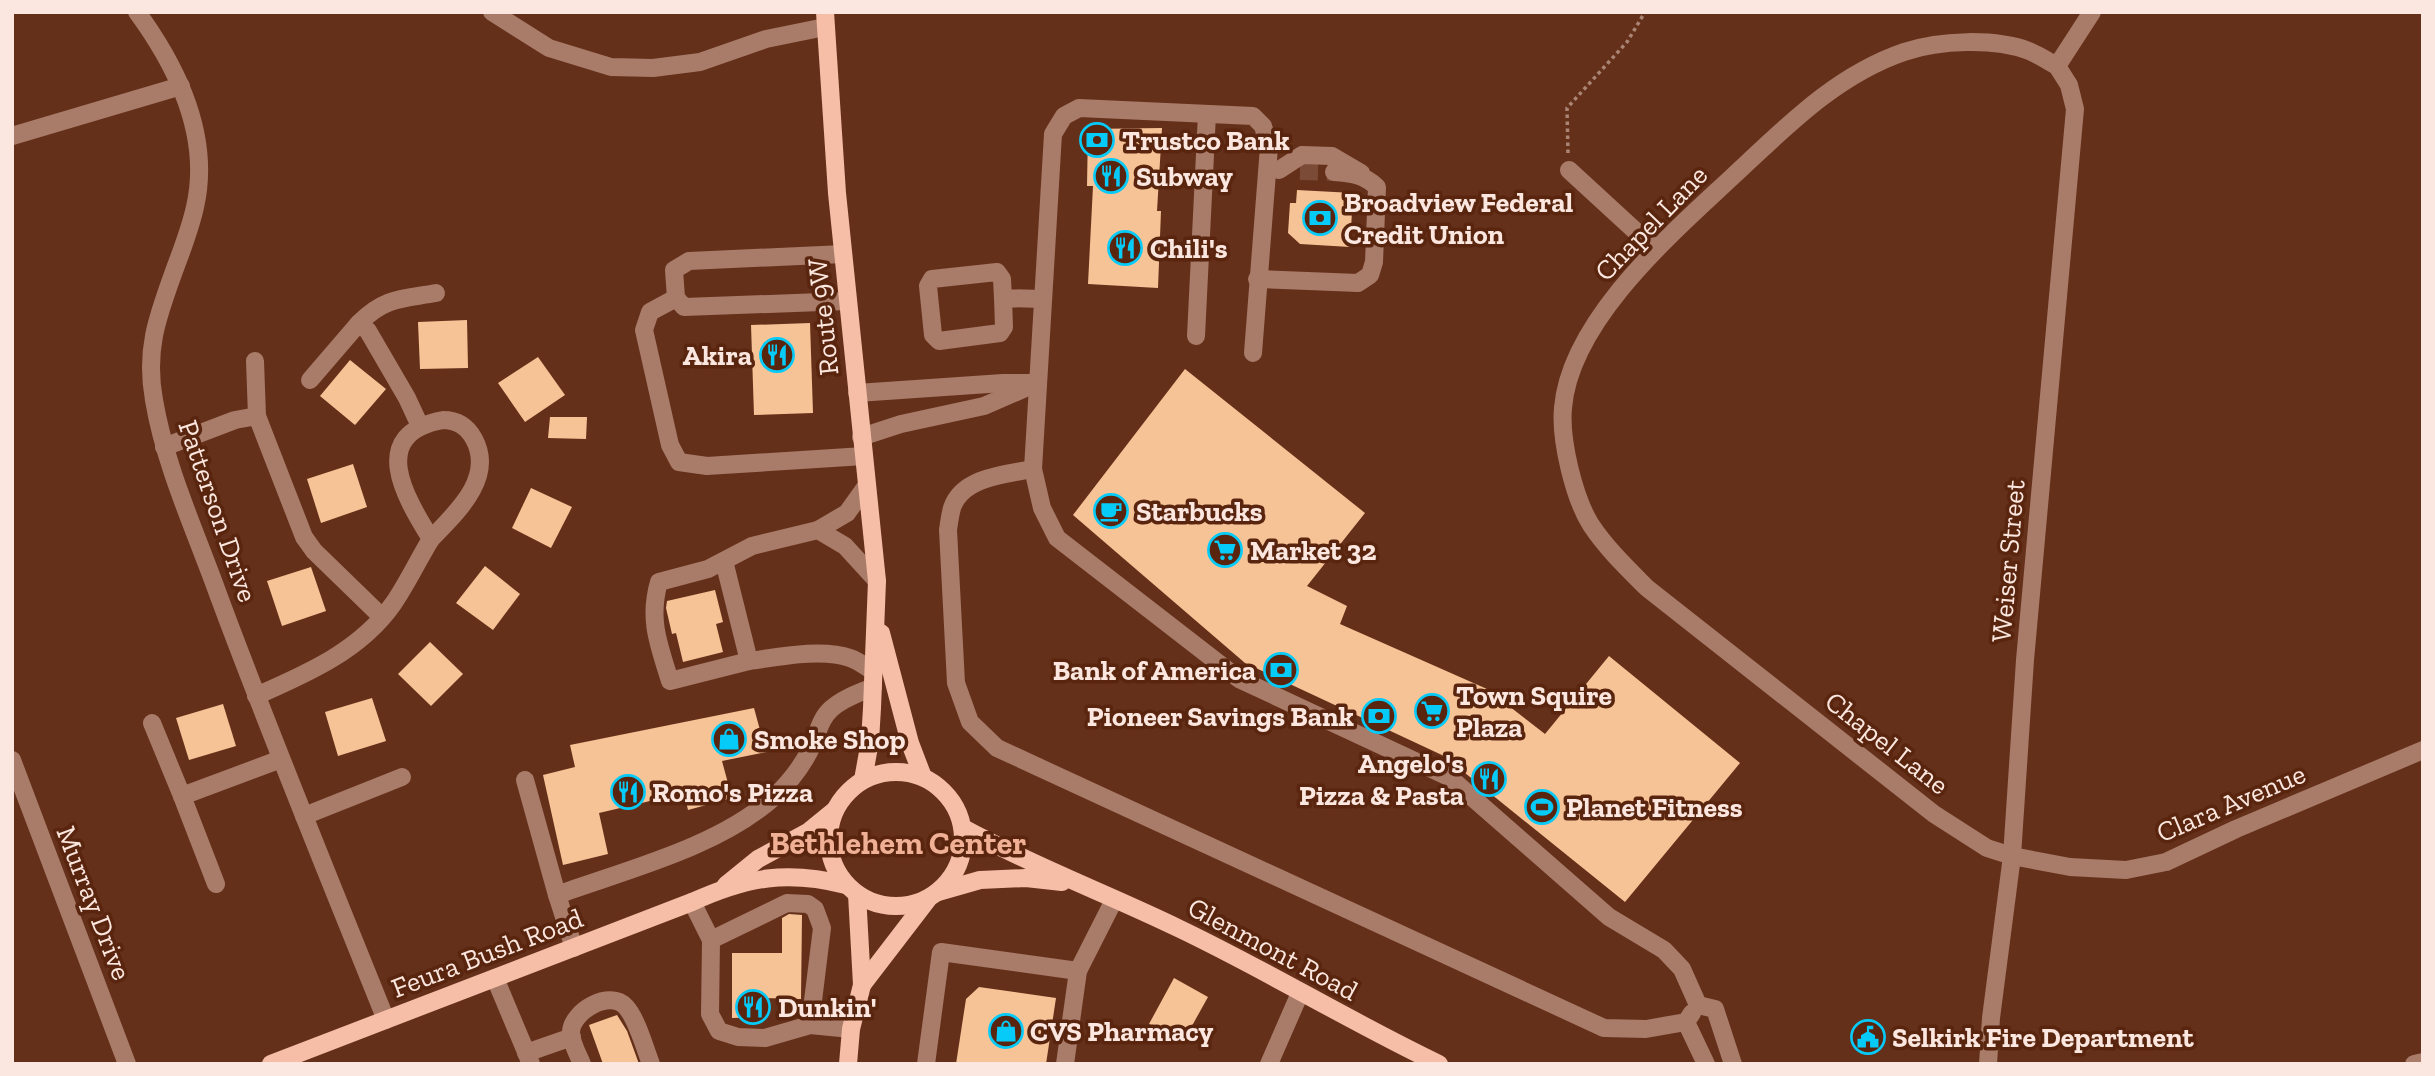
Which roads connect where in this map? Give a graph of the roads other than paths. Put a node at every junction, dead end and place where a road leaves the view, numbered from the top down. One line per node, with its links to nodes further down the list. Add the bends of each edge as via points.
1 (137, 12): 6 (street, Patterson Drive)
2 (2092, 12): 5 (street)
3 (498, 14): 4 (street, via 549,48 611,67 653,68 700,62)
4 (825, 20): 15 (main road, Route 9W)
5 (2057, 66): 14 (street, Chapel Lane, via 2030,51 1998,43 1955,43 1907,51 1869,66 1804,111); 57 (street, Weiser Street, via 2069,85 2075,109 2025,660)
6 (181, 86): 8 (street); 32 (street, Patterson Drive, via 196,126 200,161 195,206 151,346 153,397)
7 (1207, 114): 9 (street, via 1253,116 1263,126); 20 (street, via 1079,108 1064,116 1053,134); 23 (street)
8 (12, 136)
9 (1273, 170): 11 (street); 13 (street, via 1302,155 1332,156); 16 (street)
10 (1569, 170): 14 (street)
11 (1300, 171)
12 (1334, 172): 13 (street)
13 (1367, 177): 16 (street, via 1377,187 1370,275 1358,284)
14 (1654, 249): 57 (street, Chapel Lane, via 1595,325 1567,389 1564,443 1589,522 1647,588 1934,814 1987,848)
15 (843, 254): 18 (street, via 689,261 674,270); 21 (main road, Route 9W)
16 (1257, 279): 24 (street)
17 (436, 293): 22 (street, via 387,301)
18 (676, 298): 21 (street, via 684,307); 33 (street, via 650,312 644,330 670,444 679,462 707,466)
19 (1003, 298): 19 (street, via 1002,278 997,272 932,279 928,286 933,335 939,341 1000,333); 20 (street)
20 (1042, 299): 27 (street)
21 (848, 301): 28 (main road, Route 9W)
22 (359, 323): 26 (street); 30 (street, via 368,331)
23 (1196, 336)
24 (1253, 353)
25 (255, 361): 29 (street)
26 (310, 380)
27 (1037, 383): 28 (street); 31 (street, via 984,405); 34 (street)
28 (857, 393): 31 (main road, Route 9W)
29 (257, 416): 32 (street); 41 (street, via 304,537)
30 (420, 426): 37 (street, via 406,436 398,461 410,506); 37 (street, via 443,420 462,425 472,435 480,464 477,482)
31 (861, 437): 33 (main road, Route 9W)
32 (164, 447): 44 (street, Patterson Drive)
33 (864, 456): 35 (main road, Route 9W)
34 (1033, 469): 73 (street, via 1042,508 1057,538 1240,679 1449,777 1609,917 1664,950 1682,969); 75 (street, via 991,477 965,489 953,506 948,530 956,683 970,722 997,747 1604,1028 1646,1029)
35 (867, 485): 36 (street, via 847,513); 39 (main road, Route 9W)
36 (818, 530): 38 (street, via 752,546); 39 (street, via 853,552)
37 (431, 539): 41 (street)
38 (724, 561): 42 (street); 42 (street, via 659,582 653,624 670,681)
39 (877, 581): 40 (main road, Route 9W)
40 (877, 616): 43 (main road, Route 9W); 50 (main road, Route 9W)
41 (382, 617): 44 (street, via 313,671)
42 (749, 661): 43 (street, via 835,654 858,662)
43 (874, 680): 52 (main road, Route 9W); 62 (street, via 830,709 799,769 747,820 689,847)
44 (256, 696): 47 (street, Patterson Drive)
45 (152, 723): 53 (street)
46 (2423, 750): 57 (street, Clara Avenue, via 2166,862 2126,870 2070,867)
47 (281, 759): 53 (street); 55 (street, Patterson Drive)
48 (12, 760): 81 (street, Murray Drive)
49 (402, 777): 55 (street)
50 (923, 777): 52 (main road, via 892,772); 56 (main road, via 942,789 956,807)
51 (526, 780): 62 (street)
52 (863, 780): 54 (main road)
53 (182, 796): 58 (street)
54 (835, 810): 60 (main road, Feura Bush Road, via 808,832 758,859); 61 (main road, via 829,849 835,868)
55 (304, 816): 74 (street, Patterson Drive)
56 (963, 828): 59 (main road, Glenmont Road); 63 (main road, via 960,864)
57 (2012, 856): 93 (street, Weiser Street)
58 (216, 884)
59 (1080, 884): 63 (main road, Glenmont Road, via 1026,878 980,880); 64 (main road, Glenmont Road)
60 (721, 889): 61 (main road, Feura Bush Road, via 779,876 820,878); 65 (main road, Feura Bush Road)
61 (852, 889): 63 (main road, via 874,903 892,906); 70 (main road)
62 (557, 895): 67 (street)
63 (933, 896): 70 (main road)
64 (1114, 900): 68 (street); 71 (main road, Glenmont Road, via 1183,930)
65 (692, 902): 66 (street); 67 (main road, Feura Bush Road)
66 (711, 940): 76 (street, via 710,1014 719,1031 765,1038); 76 (street, via 786,903 815,909 822,928)
67 (574, 948): 69 (main road, Feura Bush Road)
68 (1078, 971): 87 (street, via 941,952); 88 (street)
69 (495, 978): 74 (main road, Feura Bush Road); 79 (street)
70 (862, 985): 77 (main road)
71 (1300, 993): 89 (street); 90 (main road, Glenmont Road)
72 (608, 1000): 78 (street, via 578,1017); 84 (street, via 623,1012); 85 (street, via 628,1008)
73 (1698, 1005): 75 (street); 92 (street, via 1715,1009)
74 (386, 1020): 82 (main road, Feura Bush Road)
75 (1686, 1022): 91 (street)
76 (810, 1025): 77 (street)
77 (851, 1029): 86 (main road)
78 (572, 1037): 79 (street); 83 (street)
79 (528, 1058)
80 (2423, 1062): 94 (street)
81 (127, 1064)
82 (271, 1064)
83 (582, 1064)
84 (644, 1064)
85 (651, 1064)
86 (848, 1064)
87 (926, 1064)
88 (1065, 1064)
89 (1269, 1064)
90 (1439, 1064)
91 (1706, 1064)
92 (1733, 1064)
93 (1987, 1064)
94 (2414, 1064)

